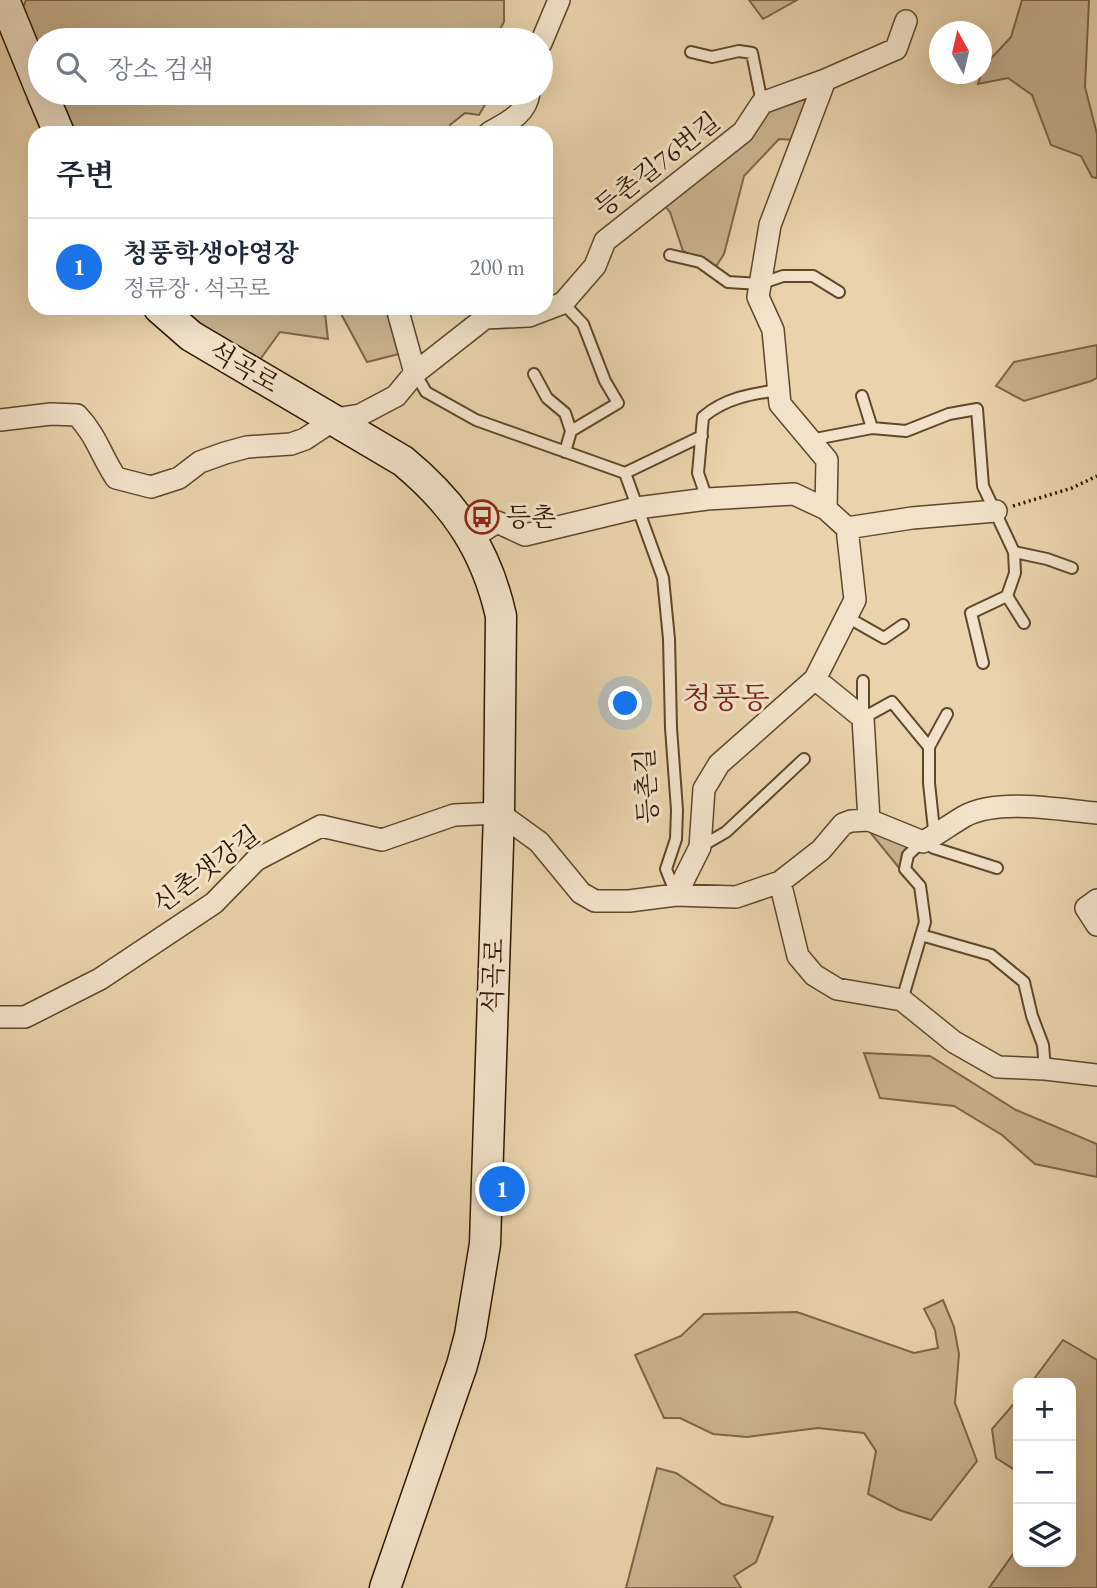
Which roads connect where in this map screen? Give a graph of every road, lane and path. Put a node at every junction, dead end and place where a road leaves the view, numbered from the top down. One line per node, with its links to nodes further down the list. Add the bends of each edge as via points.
1 (4, 0): 6 (street)
2 (559, 0): 4 (street)
3 (906, 21): 7 (street, via 896,48)
4 (547, 28)
5 (691, 52): 8 (lane, via 712,57 738,51 752,54)
6 (28, 59)
7 (825, 80): 8 (street); 14 (street, via 770,225)
8 (762, 103): 16 (street, 등촌길76번길, via 743,132 605,241 595,266)
9 (47, 105): 11 (street)
10 (524, 105): 12 (street, via 517,117)
11 (56, 126)
12 (501, 126)
13 (670, 255): 14 (lane, via 700,262 728,282)
14 (760, 284): 15 (lane, via 783,276 813,276); 23 (street, via 758,297 773,330)
15 (839, 292)
16 (563, 303): 17 (street, 등촌길76번길); 28 (lane, via 583,324 618,404)
17 (553, 307)
18 (167, 315): 25 (street, 석곡로, via 191,336)
19 (399, 315): 21 (street)
20 (532, 315): 21 (street, 등촌길76번길, via 485,318)
21 (415, 373): 25 (street, via 396,396 360,415); 31 (lane, via 426,392 476,420)
22 (534, 374): 28 (lane, via 547,398 565,413)
23 (778, 390): 29 (lane, via 742,395 713,409 704,417); 30 (street, via 780,404)
24 (862, 396): 27 (lane)
25 (335, 419): 26 (street, via 305,439 225,453 200,462 179,478 151,487 116,478 94,434 78,415); 39 (street, 석곡로, via 403,461 432,485)
26 (0, 420)
27 (872, 428): 30 (lane); 37 (lane, via 906,431 949,414 977,409 983,486)
28 (571, 431): 31 (lane)
29 (702, 436): 32 (lane); 34 (lane, via 698,473)
30 (810, 440): 36 (street, via 827,460)
31 (565, 452): 32 (lane)
32 (625, 473): 35 (lane)
33 (1097, 476): 37 (path)
34 (707, 499): 35 (street); 36 (street, via 794,494)
35 (637, 508): 39 (street, via 526,535 497,522); 60 (lane, 등촌길, via 663,578 677,810 676,839 666,869)
36 (826, 509): 38 (street)
37 (996, 511): 38 (street); 40 (lane)
38 (847, 528): 43 (street, 등촌길, via 855,600)
39 (472, 538): 53 (street, 석곡로, via 495,588 501,616)
40 (1014, 552): 41 (lane); 42 (lane, via 1015,573)
41 (1072, 568)
42 (1007, 596): 44 (lane); 46 (lane, via 971,613)
43 (846, 617): 45 (lane, via 884,638); 47 (street, 등촌길)
44 (1024, 623)
45 (903, 625)
46 (983, 663)
47 (815, 679): 50 (street); 57 (street, 등촌길, via 719,764 704,789)
48 (863, 681): 50 (lane)
49 (947, 714): 51 (lane)
50 (863, 718): 51 (lane, via 892,702); 55 (street)
51 (929, 747): 56 (lane, via 933,830)
52 (804, 759): 57 (lane, via 726,832)
53 (499, 813): 60 (street, via 540,842 581,893 595,901); 65 (street, 신촌샛강길, via 454,815 382,840 321,826 256,860 214,903 100,979 26,1017); 68 (street, 석곡로, via 485,1244 462,1365)
54 (1097, 813): 56 (street, via 987,809)
55 (869, 820): 56 (street); 59 (street, via 843,824 821,850)
56 (923, 842): 58 (lane); 63 (lane, via 908,855 905,869 920,886 925,922)
57 (700, 847): 60 (street, 등촌길)
58 (996, 867)
59 (780, 882): 60 (street, via 736,897); 64 (street, via 798,956 814,975 837,989)
60 (676, 895)
61 (1097, 900): 62 (street, via 1086,908)
62 (1097, 925)
63 (921, 935): 64 (lane); 66 (lane, via 991,955 1024,982 1043,1045)
64 (902, 1000): 66 (street, via 954,1042 998,1067)
65 (0, 1017)
66 (1045, 1069): 67 (street)
67 (1097, 1075)
68 (385, 1588)

